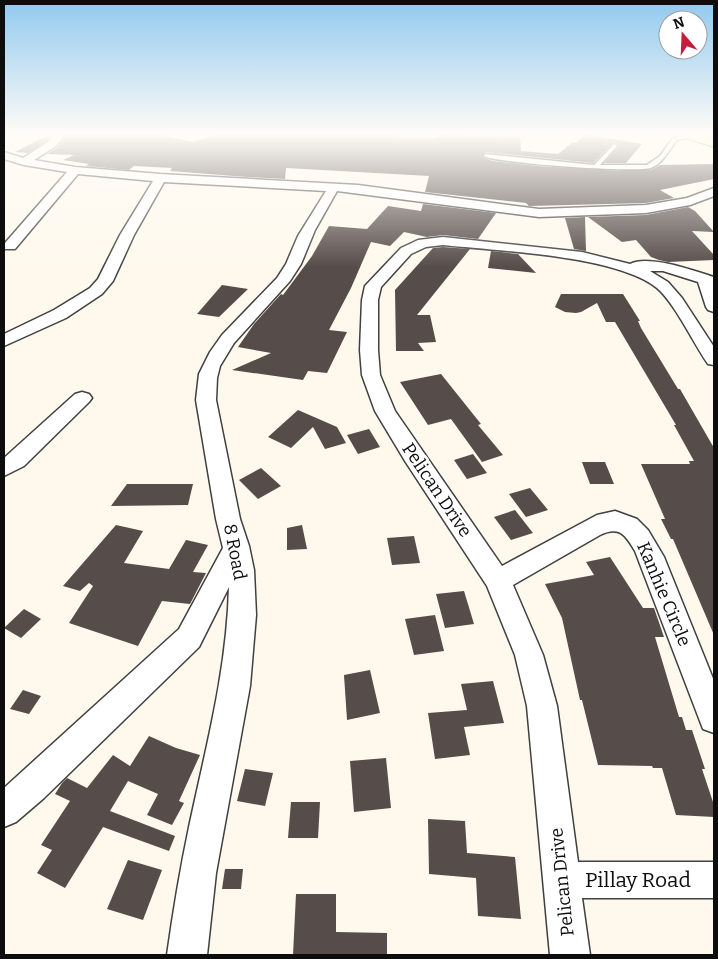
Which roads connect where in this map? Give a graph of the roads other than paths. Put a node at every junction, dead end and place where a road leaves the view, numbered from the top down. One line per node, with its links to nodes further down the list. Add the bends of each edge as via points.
1 (68, 178): 5 (street)
2 (160, 178): 3 (street); 9 (street, via 105,281 96,291 60,314)
3 (334, 187): 4 (street, via 539,213 646,209 690,201); 13 (street, 8 Road, via 305,236 291,268 235,331 211,366 206,400 228,520)
4 (714, 192)
5 (10, 246)
6 (625, 266): 7 (street, via 664,267); 10 (street, via 663,285); 14 (street, Pelican Drive, via 573,255 434,241 415,245 406,251 373,286 369,350 376,392 412,456)
7 (709, 281): 8 (street)
8 (714, 307)
9 (4, 341)
10 (714, 360)
11 (82, 398): 12 (street, via 16,461)
12 (4, 468)
13 (237, 546): 16 (street, via 189,638); 19 (street, 8 Road, via 242,584 239,657 228,735 200,862)
14 (498, 581): 15 (street, Kanhie Circle, via 607,521 630,527 643,541 651,557); 17 (street, Pelican Drive, via 529,655 542,706)
15 (714, 718)
16 (4, 810)
17 (563, 880): 18 (street, Pillay Road); 20 (street, Pelican Drive)
18 (714, 880)
19 (187, 955)
20 (570, 955)

